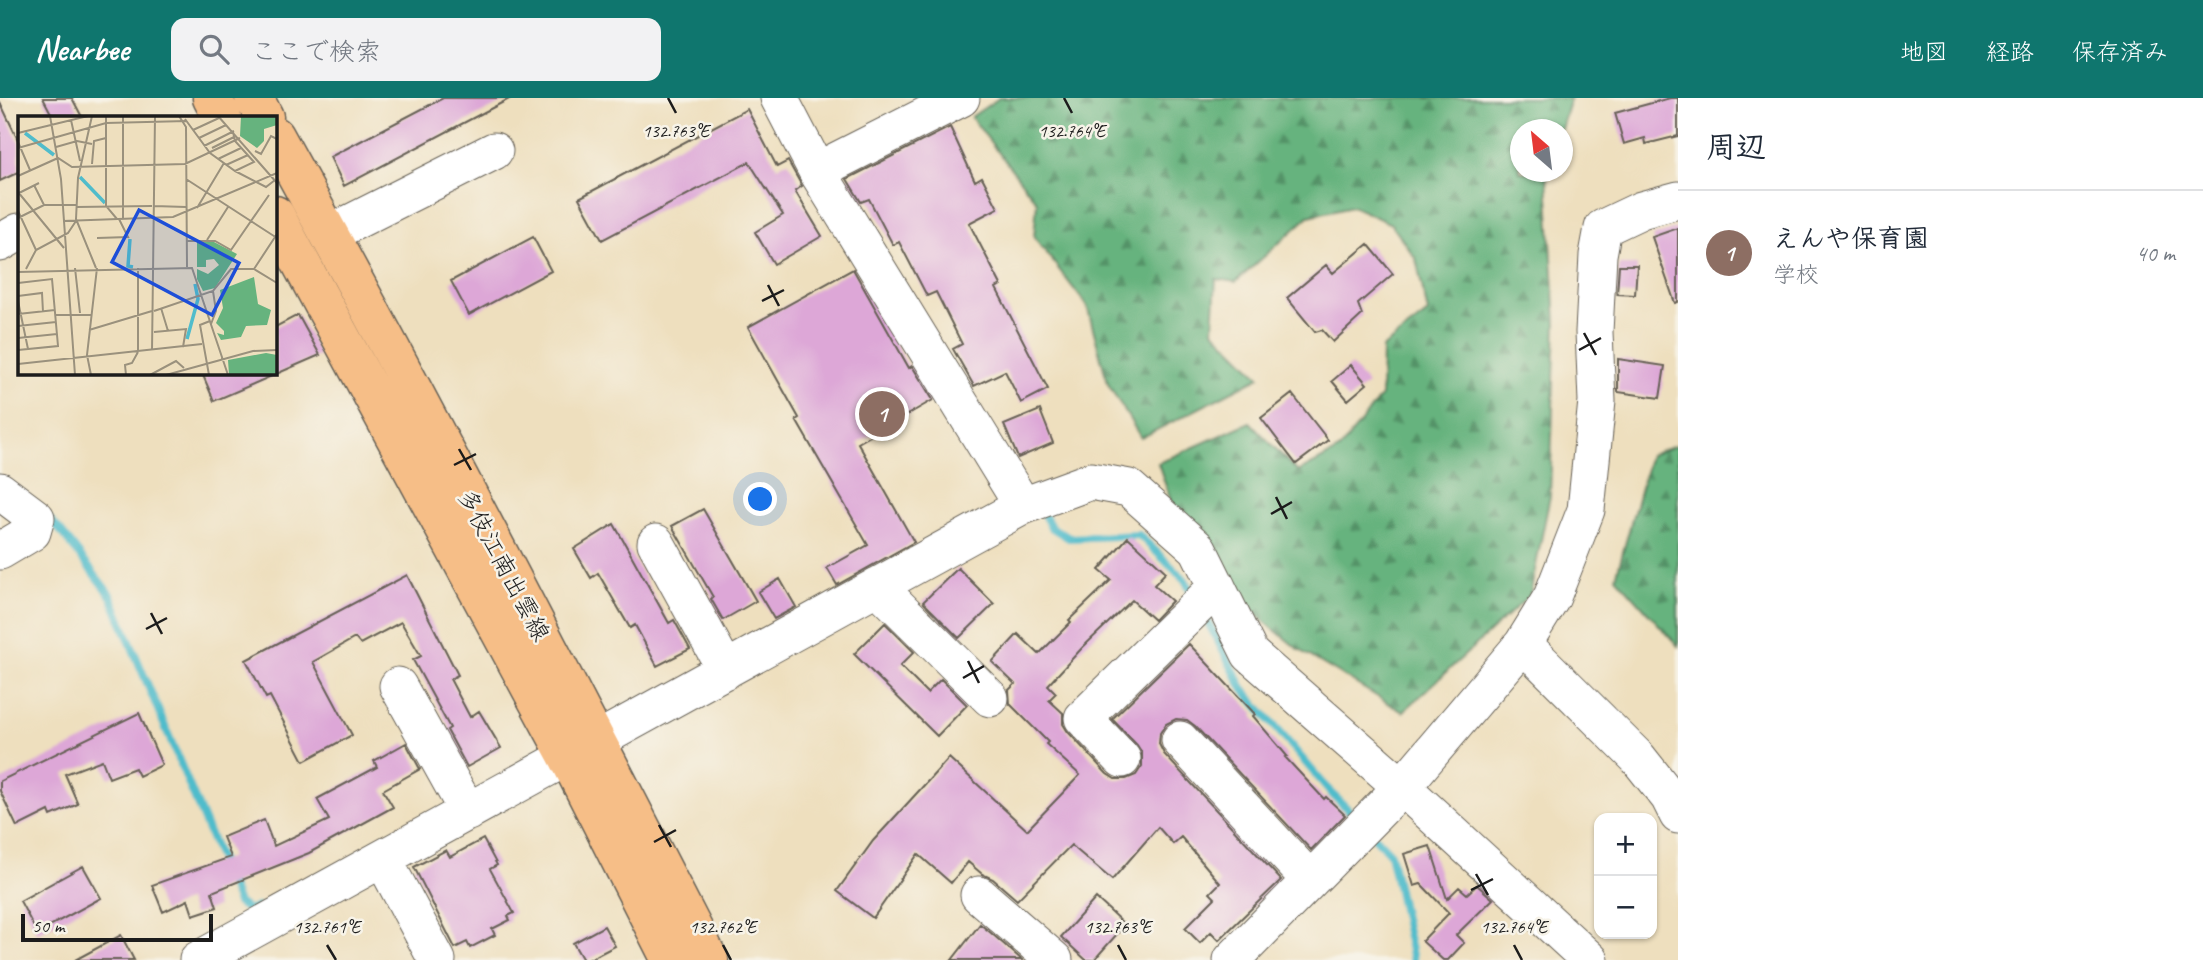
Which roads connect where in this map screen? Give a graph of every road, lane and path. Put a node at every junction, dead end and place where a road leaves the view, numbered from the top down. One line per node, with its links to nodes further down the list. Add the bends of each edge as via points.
1 (779, 98): 7 (street)
2 (961, 98): 7 (street)
3 (230, 107): 4 (main road)
4 (261, 116)
5 (276, 138): 11 (main road, 多伎江南出雲線)
6 (494, 151): 11 (street)
7 (817, 171): 14 (street)
8 (1678, 200): 19 (street, via 1602,228 1594,332 1597,401 1586,510 1552,597)
9 (276, 217): 24 (main road, 多伎江南出雲線)
10 (18, 233): 12 (street)
11 (329, 234): 24 (main road, 多伎江南出雲線)
12 (0, 243)
13 (0, 491): 16 (street, via 36,518 32,533)
14 (1023, 506): 17 (street); 18 (street, via 1091,481 1129,488 1198,549)
15 (656, 543): 20 (street)
16 (0, 551)
17 (877, 586): 20 (street); 22 (street)
18 (1217, 587): 25 (street, via 1083,718); 26 (street, via 1250,654)
19 (1524, 645): 26 (street); 28 (street, via 1638,758)
20 (726, 670): 24 (street)
21 (398, 687): 27 (street)
22 (990, 698)
23 (1180, 740): 30 (street)
24 (582, 749): 27 (street); 34 (main road, 多伎江南出雲線); 35 (main road, 多伎江南出雲線)
25 (1122, 759)
26 (1402, 787): 30 (street); 38 (street)
27 (468, 812): 29 (street)
28 (1678, 815)
29 (383, 859): 32 (street); 33 (street)
30 (1310, 880): 37 (street)
31 (979, 895): 36 (street)
32 (198, 960)
33 (437, 960)
34 (671, 960)
35 (709, 960)
36 (1054, 960)
37 (1232, 960)
38 (1590, 960)

